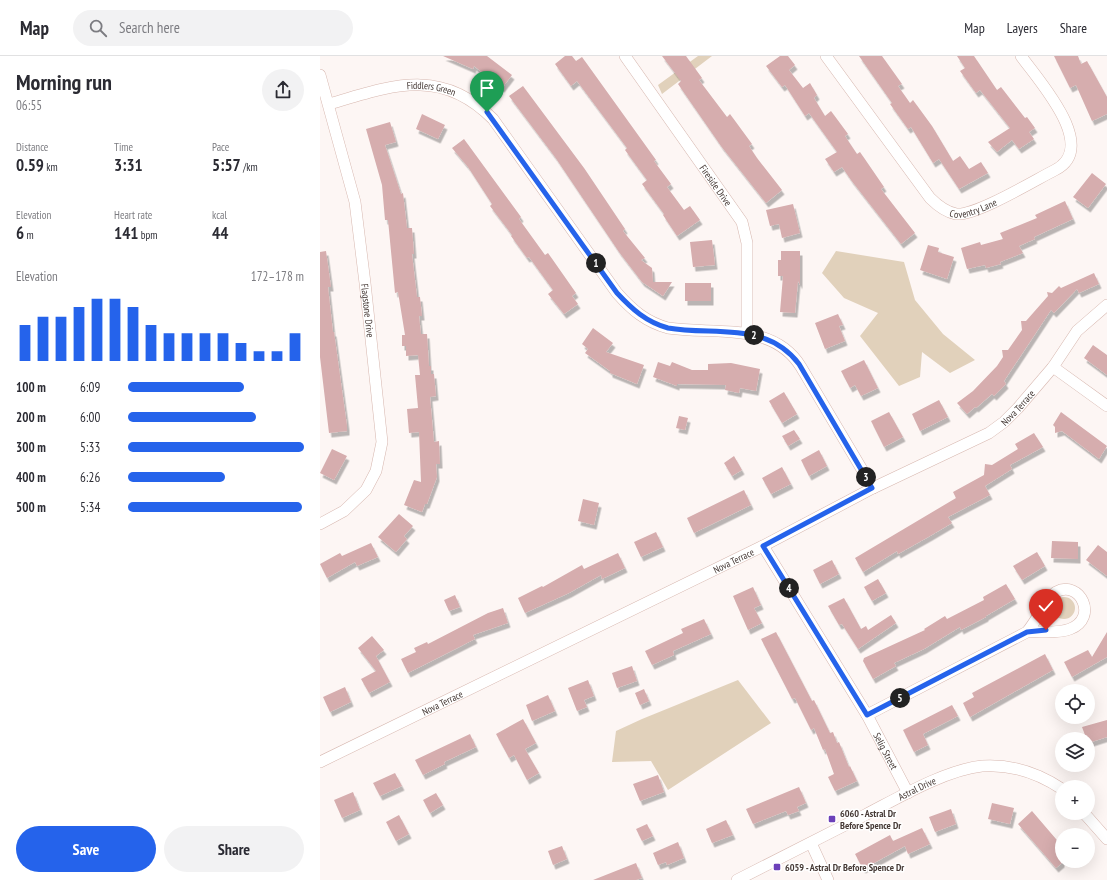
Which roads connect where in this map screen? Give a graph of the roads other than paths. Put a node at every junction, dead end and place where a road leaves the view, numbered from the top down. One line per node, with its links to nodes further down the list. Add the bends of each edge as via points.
1 (625, 56): 7 (street, Fireside Drive, via 742,222 747,243)
2 (826, 56): 3 (street, Coventry Lane, via 930,198 940,207 957,214 976,210 1055,170 1062,166 1068,156 1070,138 1064,118)
3 (1021, 56)
4 (320, 75): 5 (street, Flagstone Drive)
5 (329, 104): 7 (street, Fiddlers Green, via 386,87 410,84 435,86 465,96 493,119 617,293 633,310 649,321 668,328); 11 (street, Flagstone Drive, via 355,202 382,442 378,467 366,490 344,511)
6 (1107, 305): 8 (street, Nova Terrace, via 1077,331)
7 (747, 334): 10 (street, Fiddlers Green, via 772,340 795,358)
8 (1053, 367): 9 (street); 10 (street, Nova Terrace, via 1009,418 989,433)
9 (1107, 406)
10 (872, 488): 12 (street, Nova Terrace)
11 (320, 524)
12 (763, 546): 14 (street, Selig Street); 15 (street, Nova Terrace)
13 (1027, 632): 13 (street, via 1057,632 1076,627 1084,616 1084,603 1081,597 1070,590 1052,594 1040,616); 14 (street)
14 (867, 715): 17 (street, Selig Street)
15 (320, 762)
16 (1055, 784): 17 (street, Astral Drive, via 1033,773 1007,766 995,766 962,769)
17 (908, 793): 20 (street, Astral Drive)
18 (1090, 820): 19 (street)
19 (1107, 839)
20 (811, 843): 21 (street, Astral Drive); 22 (street)
21 (737, 880)
22 (828, 880)

